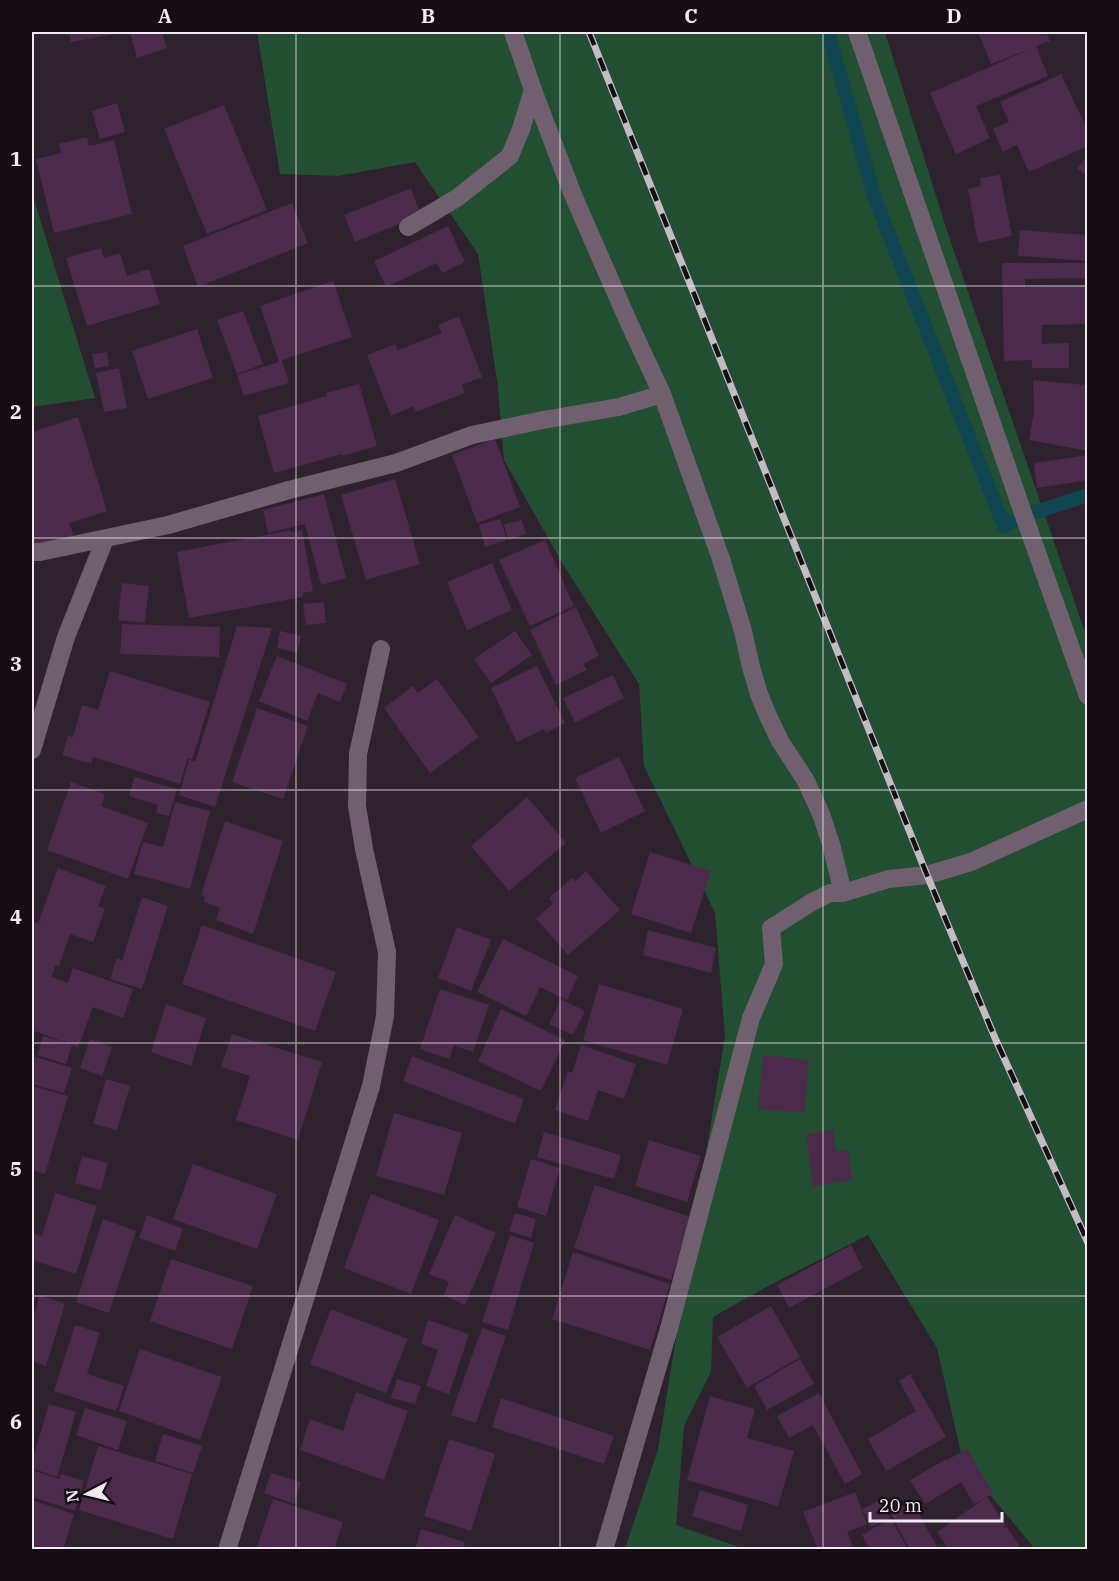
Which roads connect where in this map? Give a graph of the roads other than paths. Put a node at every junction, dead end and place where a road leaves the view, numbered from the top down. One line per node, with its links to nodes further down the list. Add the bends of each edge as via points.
1 (513, 32): 3 (street)
2 (857, 32): 9 (street)
3 (533, 90): 4 (street, via 510,156 457,198); 5 (street, via 573,195)
4 (408, 227)
5 (662, 394): 6 (street, via 619,407 472,435 396,463 168,525); 12 (street, via 721,559 759,694 821,814)
6 (105, 538): 7 (street); 10 (street, via 66,637)
7 (32, 552)
8 (381, 649): 13 (street, via 358,754 357,806 387,951 385,1016 371,1086)
9 (1088, 696)
10 (32, 750)
11 (1088, 809): 12 (street, via 970,862)
12 (843, 893): 14 (street, via 830,893 771,928 774,964 752,1018 670,1325)
13 (227, 1550)
14 (604, 1550)

